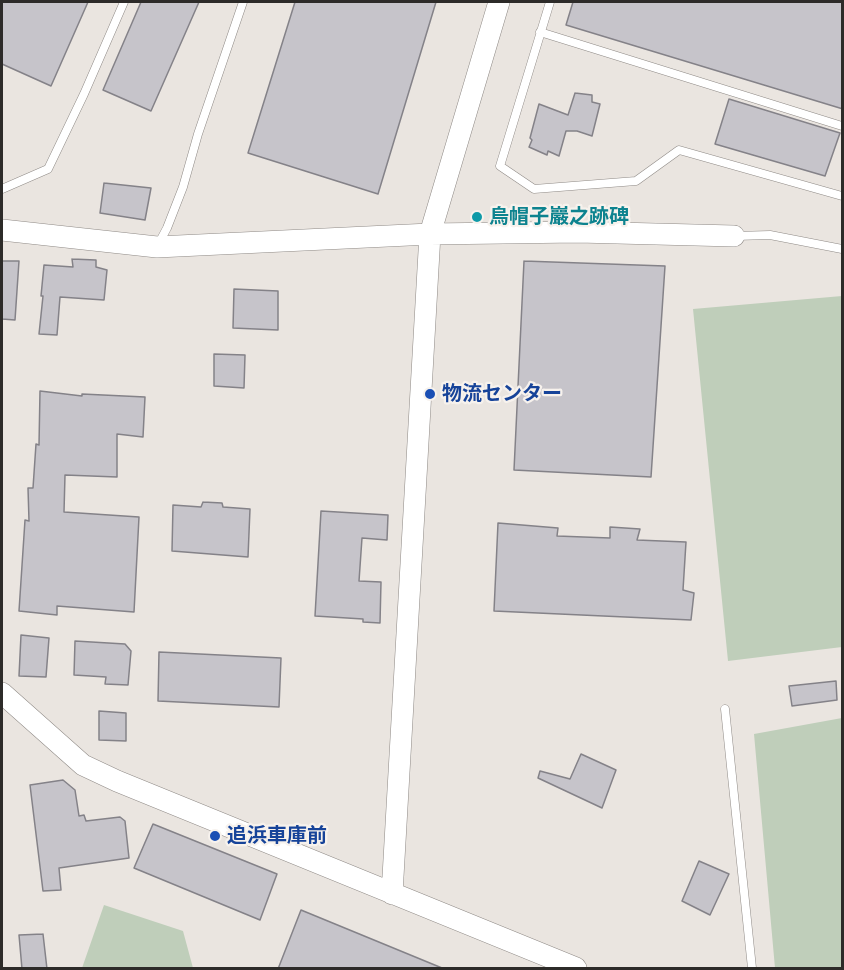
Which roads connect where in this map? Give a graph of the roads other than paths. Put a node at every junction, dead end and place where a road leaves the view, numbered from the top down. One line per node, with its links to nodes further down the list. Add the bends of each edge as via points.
1 (124, 2): 7 (lane, via 48,169)
2 (243, 2): 12 (lane, via 183,187)
3 (499, 2): 10 (street)
4 (550, 2): 5 (lane)
5 (540, 33): 6 (lane); 8 (lane, via 500,166 534,189 636,181 679,150)
6 (843, 126)
7 (2, 189)
8 (843, 195)
9 (2, 230): 12 (street)
10 (430, 234): 11 (street); 12 (street); 16 (street)
11 (734, 236): 13 (lane, via 770,235)
12 (157, 247)
13 (843, 249)
14 (2, 693): 16 (street, via 83,765)
15 (725, 709): 18 (lane)
16 (392, 894): 17 (street)
17 (576, 969)
18 (752, 969)

